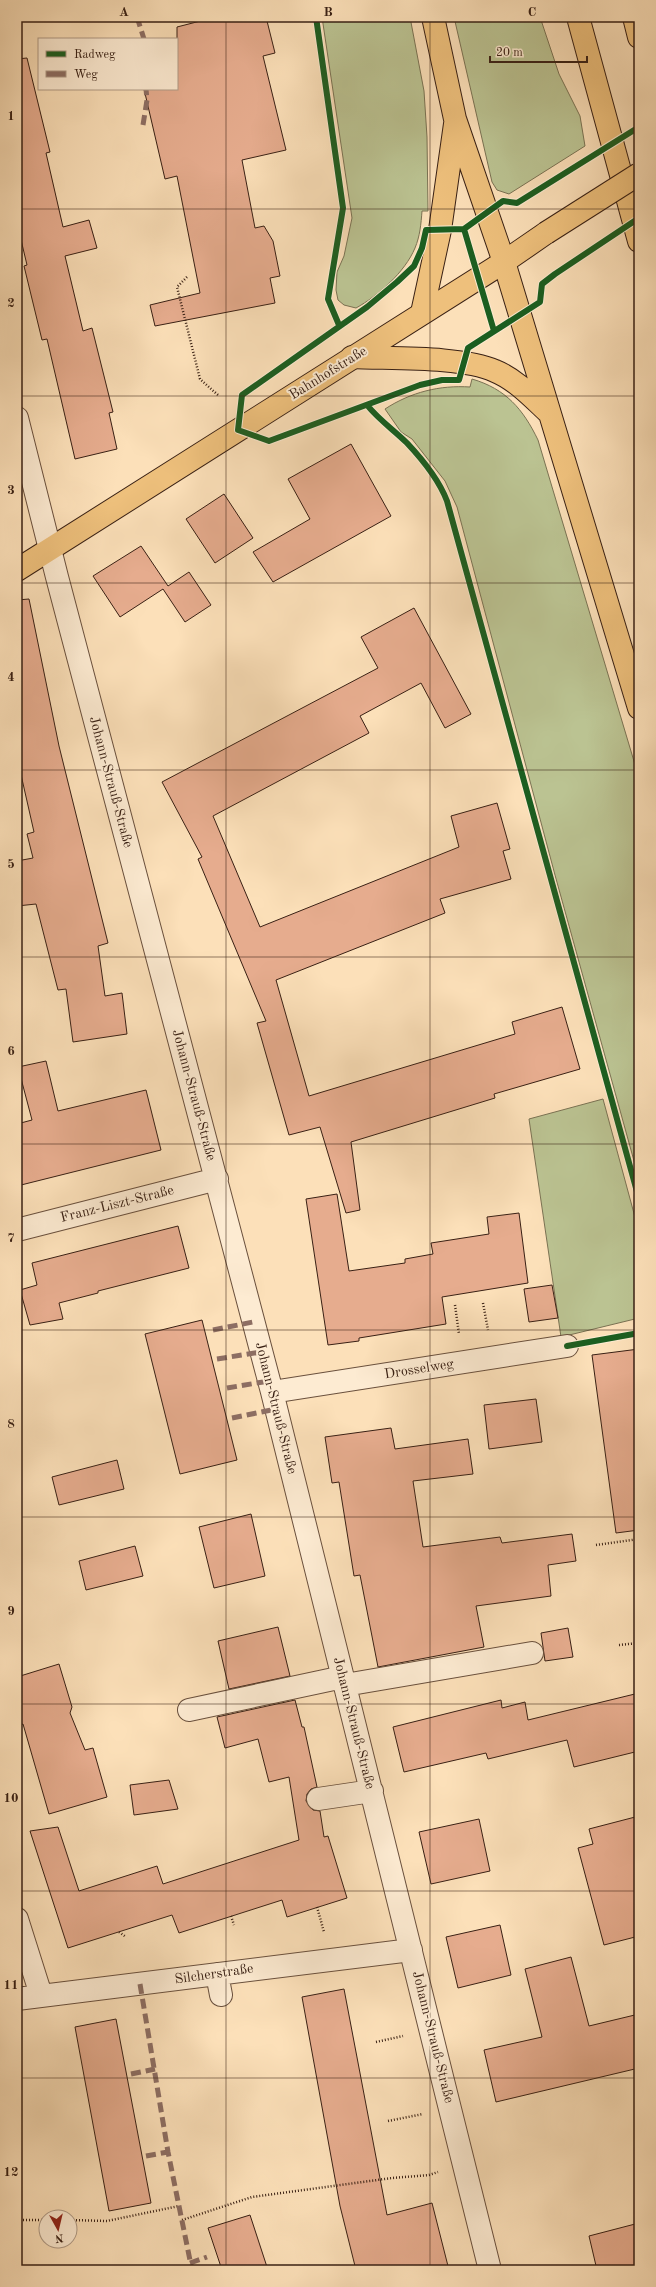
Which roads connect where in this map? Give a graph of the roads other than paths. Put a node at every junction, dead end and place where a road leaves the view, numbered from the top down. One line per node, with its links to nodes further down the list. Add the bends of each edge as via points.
1 (433, 17): 5 (main road)
2 (578, 17): 7 (main road)
3 (634, 17): 4 (main road)
4 (639, 37)
5 (455, 119): 8 (main road); 9 (main road, via 440,230)
6 (639, 174): 8 (main road, Bahnhofstraße, bridge)
7 (639, 241)
8 (504, 262): 9 (main road, Bahnhofstraße); 11 (main road)
9 (422, 313): 10 (main road, Bahnhofstraße)
10 (352, 357): 11 (main road, via 464,363 495,371 521,388); 13 (main road, Bahnhofstraße)
11 (548, 412): 15 (main road)
12 (17, 418): 13 (street, Johann-Strauß-Straße)
13 (50, 550): 14 (main road, Bahnhofstraße); 16 (street, Johann-Strauß-Straße)
14 (17, 570)
15 (639, 708)
16 (217, 1179): 17 (street, Franz-Liszt-Straße); 19 (street, Johann-Strauß-Straße)
17 (17, 1230)
18 (567, 1346): 19 (street, Drosselweg)
19 (272, 1392): 21 (street, Johann-Strauß-Straße)
20 (532, 1653): 21 (street)
21 (344, 1681): 22 (street); 23 (street, Johann-Strauß-Straße)
22 (189, 1710)
23 (372, 1791): 24 (street); 26 (street, Johann-Strauß-Straße)
24 (318, 1799)
25 (17, 1919): 28 (street)
26 (411, 1950): 27 (street, Silcherstraße); 31 (street, Johann-Strauß-Straße)
27 (217, 1974): 28 (street, Silcherstraße); 29 (street)
28 (41, 1995): 30 (street, Silcherstraße)
29 (221, 1995)
30 (17, 1999)
31 (490, 2270)

